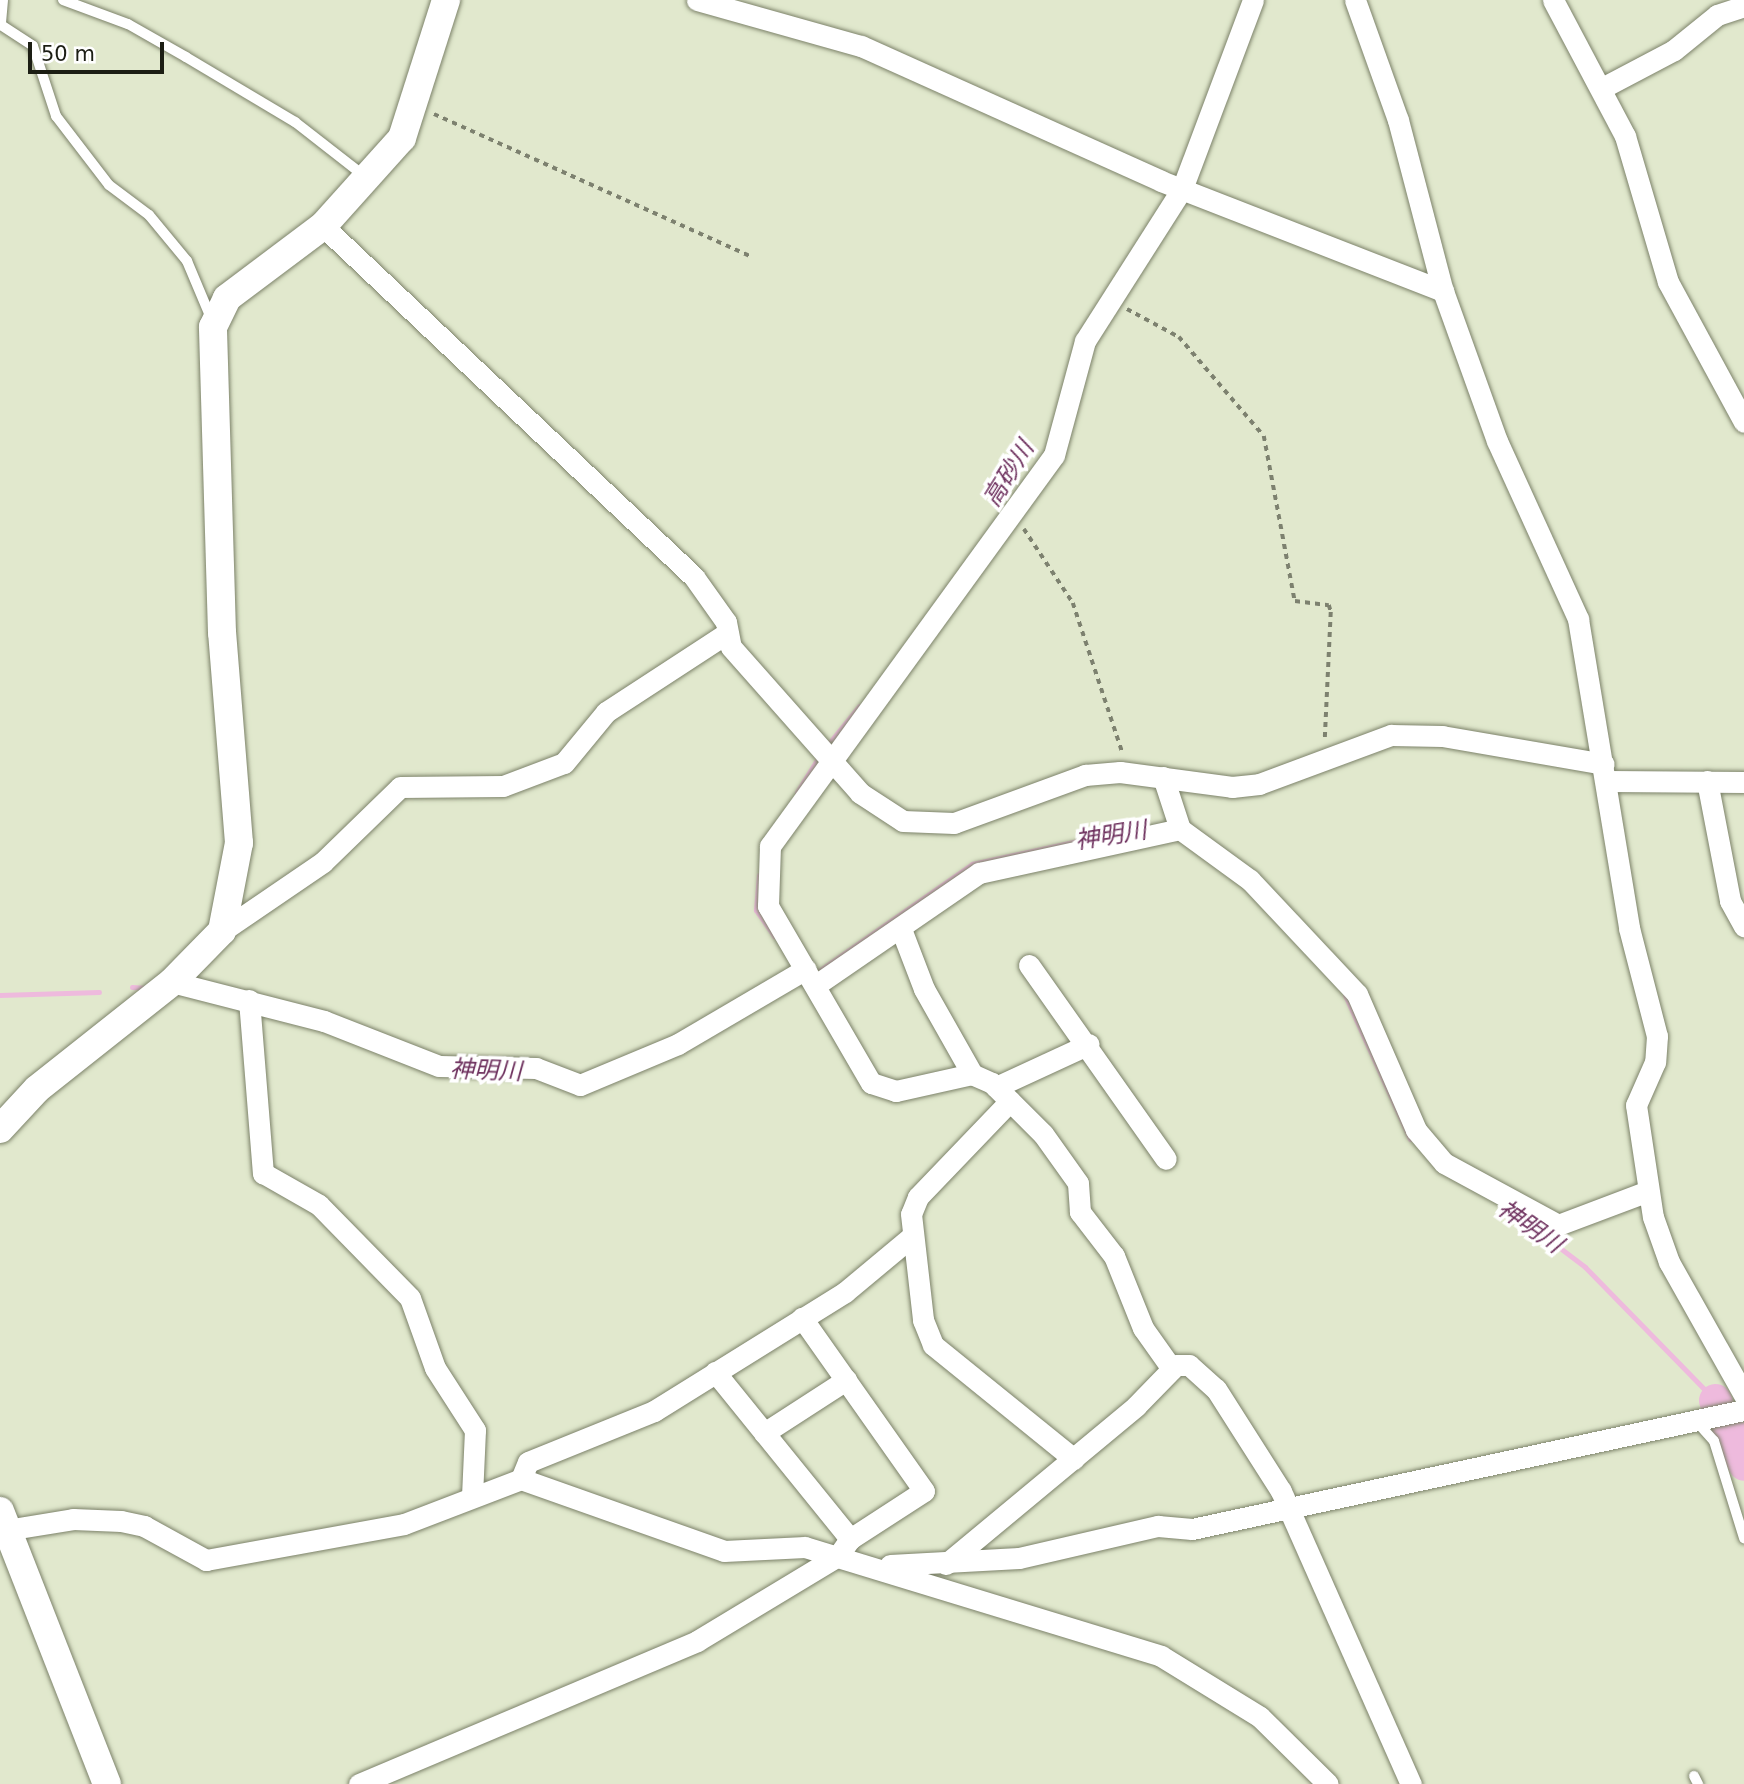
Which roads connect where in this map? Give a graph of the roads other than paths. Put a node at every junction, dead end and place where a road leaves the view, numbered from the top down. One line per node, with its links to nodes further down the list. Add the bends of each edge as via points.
1 (3, 0): 14 (lane, via 1,25 33,46 56,116 109,185 149,215 187,261 203,288)
2 (63, 0): 10 (lane, via 128,24 221,77 295,122)
3 (446, 0): 10 (street, via 416,106 402,138)
4 (697, 0): 11 (street, via 861,46)
5 (1253, 0): 11 (street)
6 (1355, 0): 13 (street, via 1398,120)
7 (1553, 0): 9 (street)
8 (1744, 6): 9 (street, via 1717,15 1674,50)
9 (1602, 88): 15 (street, via 1625,136 1668,282)
10 (370, 181): 12 (street)
11 (1182, 189): 13 (street); 17 (street, via 1086,341 1054,455)
12 (323, 226): 14 (street, via 227,298); 16 (street, via 694,577)
13 (1443, 291): 18 (street, via 1497,441 1578,619)
14 (213, 327): 25 (street, via 222,633 239,843)
15 (1744, 422)
16 (727, 633): 17 (street, via 731,647); 25 (street, via 606,712 564,763 503,786 400,787 323,862)
17 (828, 758): 19 (street, via 882,813 928,824 954,823 1049,783 1130,772); 27 (street, via 770,846 768,906)
18 (1606, 772): 19 (street, via 1418,734 1391,736 1232,787); 20 (street); 35 (street, via 1629,928 1657,1036 1655,1062 1636,1105)
19 (1163, 777): 22 (street)
20 (1707, 781): 21 (street); 23 (street, via 1730,901)
21 (1744, 782)
22 (1180, 829): 24 (street, via 996,867); 35 (street, via 1250,880 1357,994 1416,1130 1444,1163 1558,1225)
23 (1744, 926)
24 (901, 929): 27 (street); 31 (street, via 924,989)
25 (222, 931): 28 (street)
26 (1030, 965): 30 (street)
27 (811, 977): 29 (street, via 678,1044 580,1085 536,1068 439,1066 324,1021); 31 (street, via 881,1090)
28 (172, 982): 29 (street); 33 (street, via 37,1089)
29 (248, 1000): 47 (street, via 263,1173 319,1205 410,1298 435,1368 475,1430)
30 (1089, 1044): 32 (street); 34 (street)
31 (972, 1074): 32 (street)
32 (1003, 1094): 36 (street, via 918,1197); 38 (street, via 1077,1183 1080,1212 1115,1256 1143,1328)
33 (0, 1129)
34 (1166, 1159)
35 (1648, 1191): 41 (street, via 1669,1262)
36 (911, 1237): 37 (street); 45 (street, via 933,1346)
37 (802, 1318): 39 (street); 40 (street)
38 (1172, 1369): 45 (street); 48 (street, via 1189,1365 1216,1389)
39 (715, 1372): 44 (street); 46 (street, via 618,1430 528,1462)
40 (846, 1380): 44 (street); 51 (street, via 924,1491)
41 (1744, 1395)
42 (1744, 1410): 43 (street)
43 (1697, 1421): 48 (street); 50 (lane, via 1714,1441)
44 (764, 1433): 51 (street)
45 (1074, 1460): 52 (street)
46 (522, 1479): 47 (street); 51 (street, via 723,1551)
47 (472, 1496): 49 (street, via 404,1524 206,1560 144,1526 121,1521)
48 (1289, 1511): 52 (street, via 1192,1529 1158,1526 1019,1558); 57 (street)
49 (2, 1524): 54 (street)
50 (1744, 1538)
51 (844, 1548): 53 (street); 55 (street, via 698,1641)
52 (946, 1564): 53 (street)
53 (878, 1565): 56 (street, via 1196,1672 1260,1717)
54 (107, 1784)
55 (359, 1784)
56 (1328, 1784)
57 (1411, 1784)

